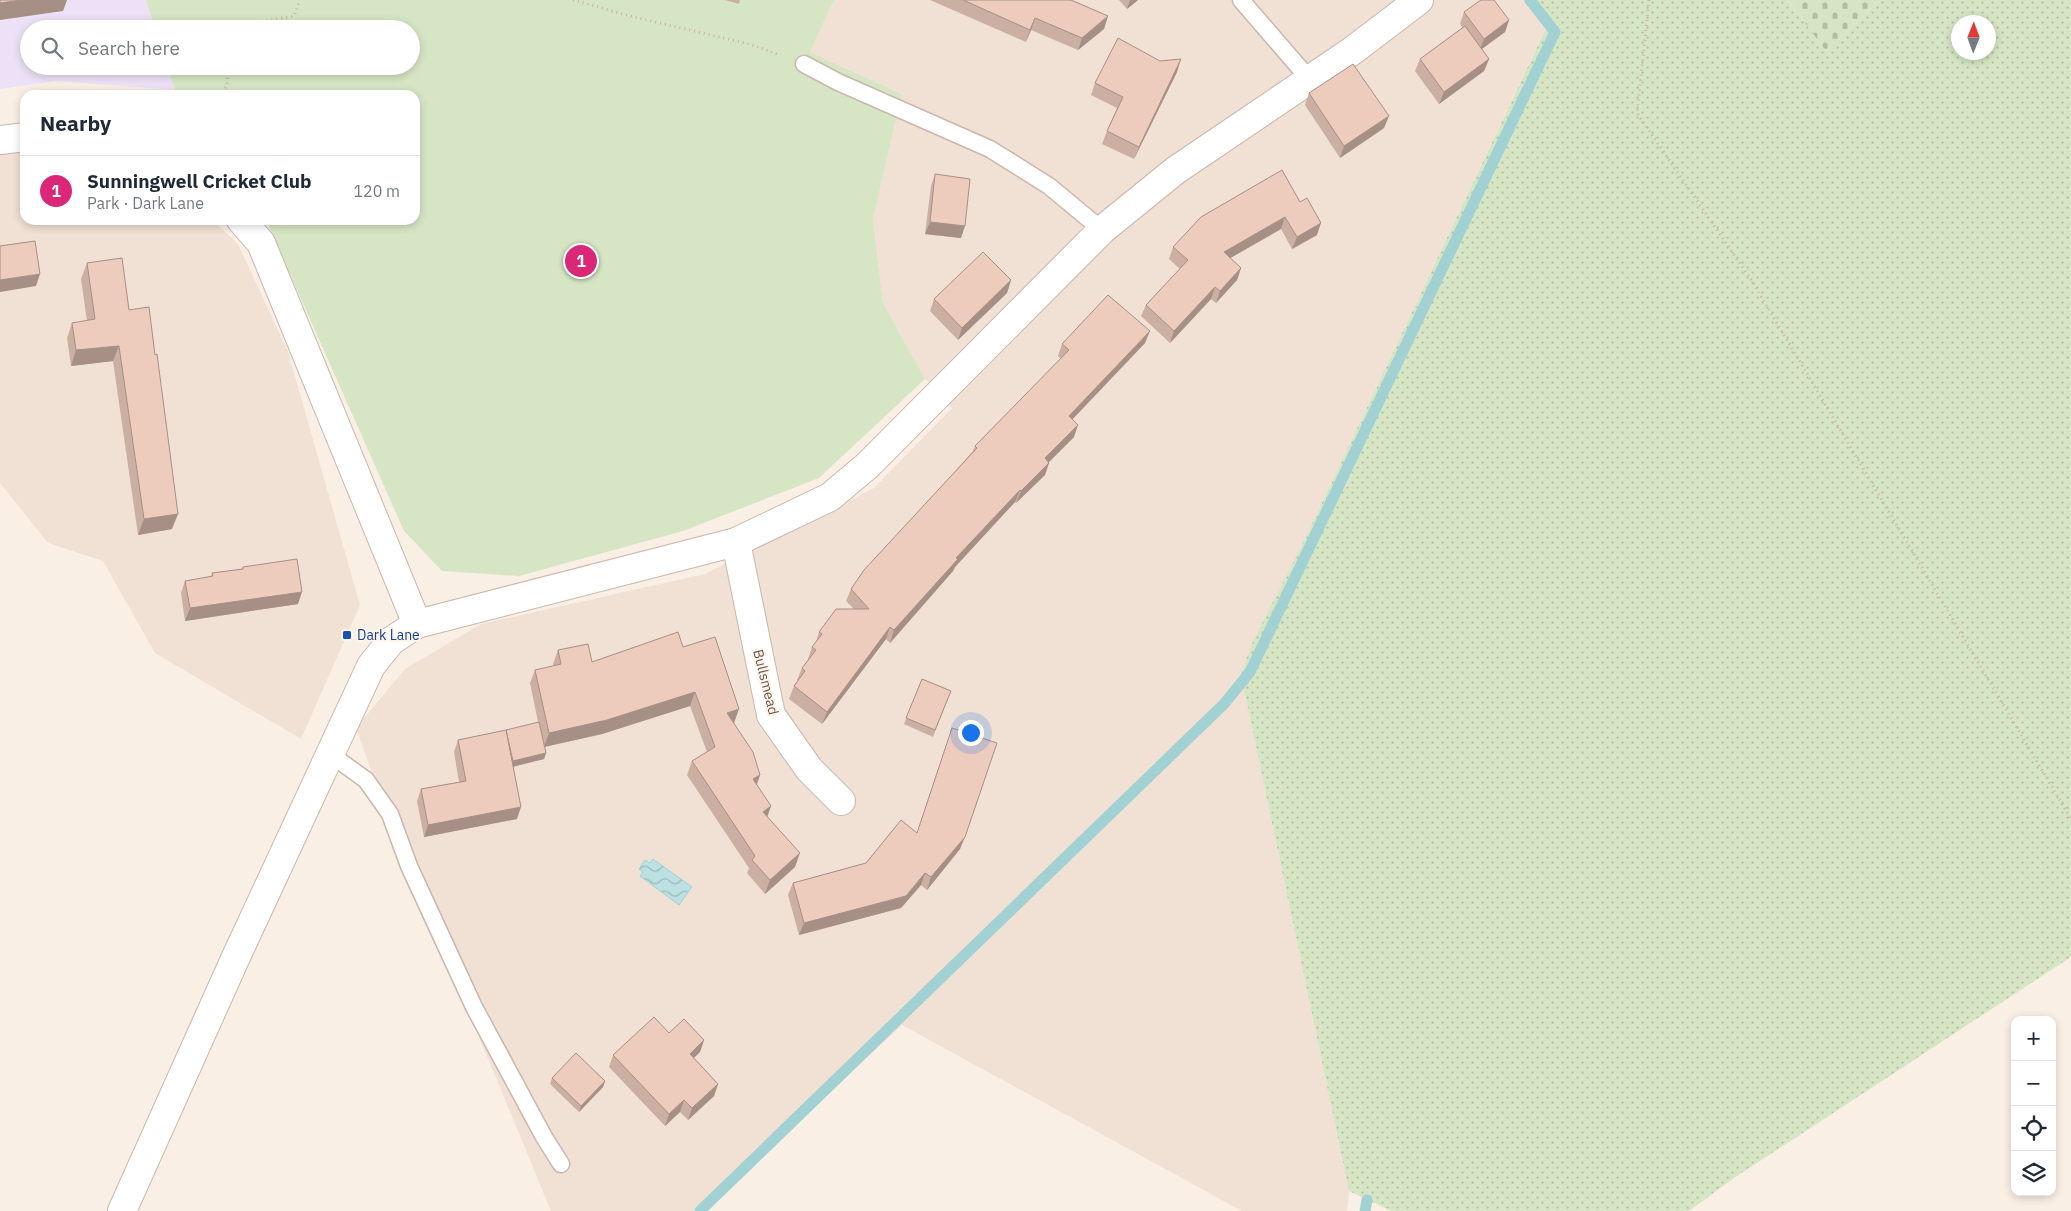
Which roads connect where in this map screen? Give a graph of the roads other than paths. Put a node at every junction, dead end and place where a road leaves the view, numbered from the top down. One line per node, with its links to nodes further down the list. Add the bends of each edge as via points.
1 (1241, 0): 4 (lane)
2 (1419, 0): 4 (street)
3 (804, 64): 8 (lane, via 990,149 1049,186)
4 (1310, 80): 8 (street, via 1176,170)
5 (20, 138): 6 (street)
6 (0, 140)
7 (245, 225): 10 (street, via 261,243)
8 (1102, 230): 9 (street, via 868,465 830,497)
9 (736, 542): 10 (street); 12 (street, Bullsmead, via 771,715 809,769)
10 (417, 624): 11 (street, via 391,641 371,666)
11 (330, 754): 13 (lane, via 366,780 390,814 474,1007); 14 (street)
12 (841, 801)
13 (561, 1164)
14 (122, 1211)

